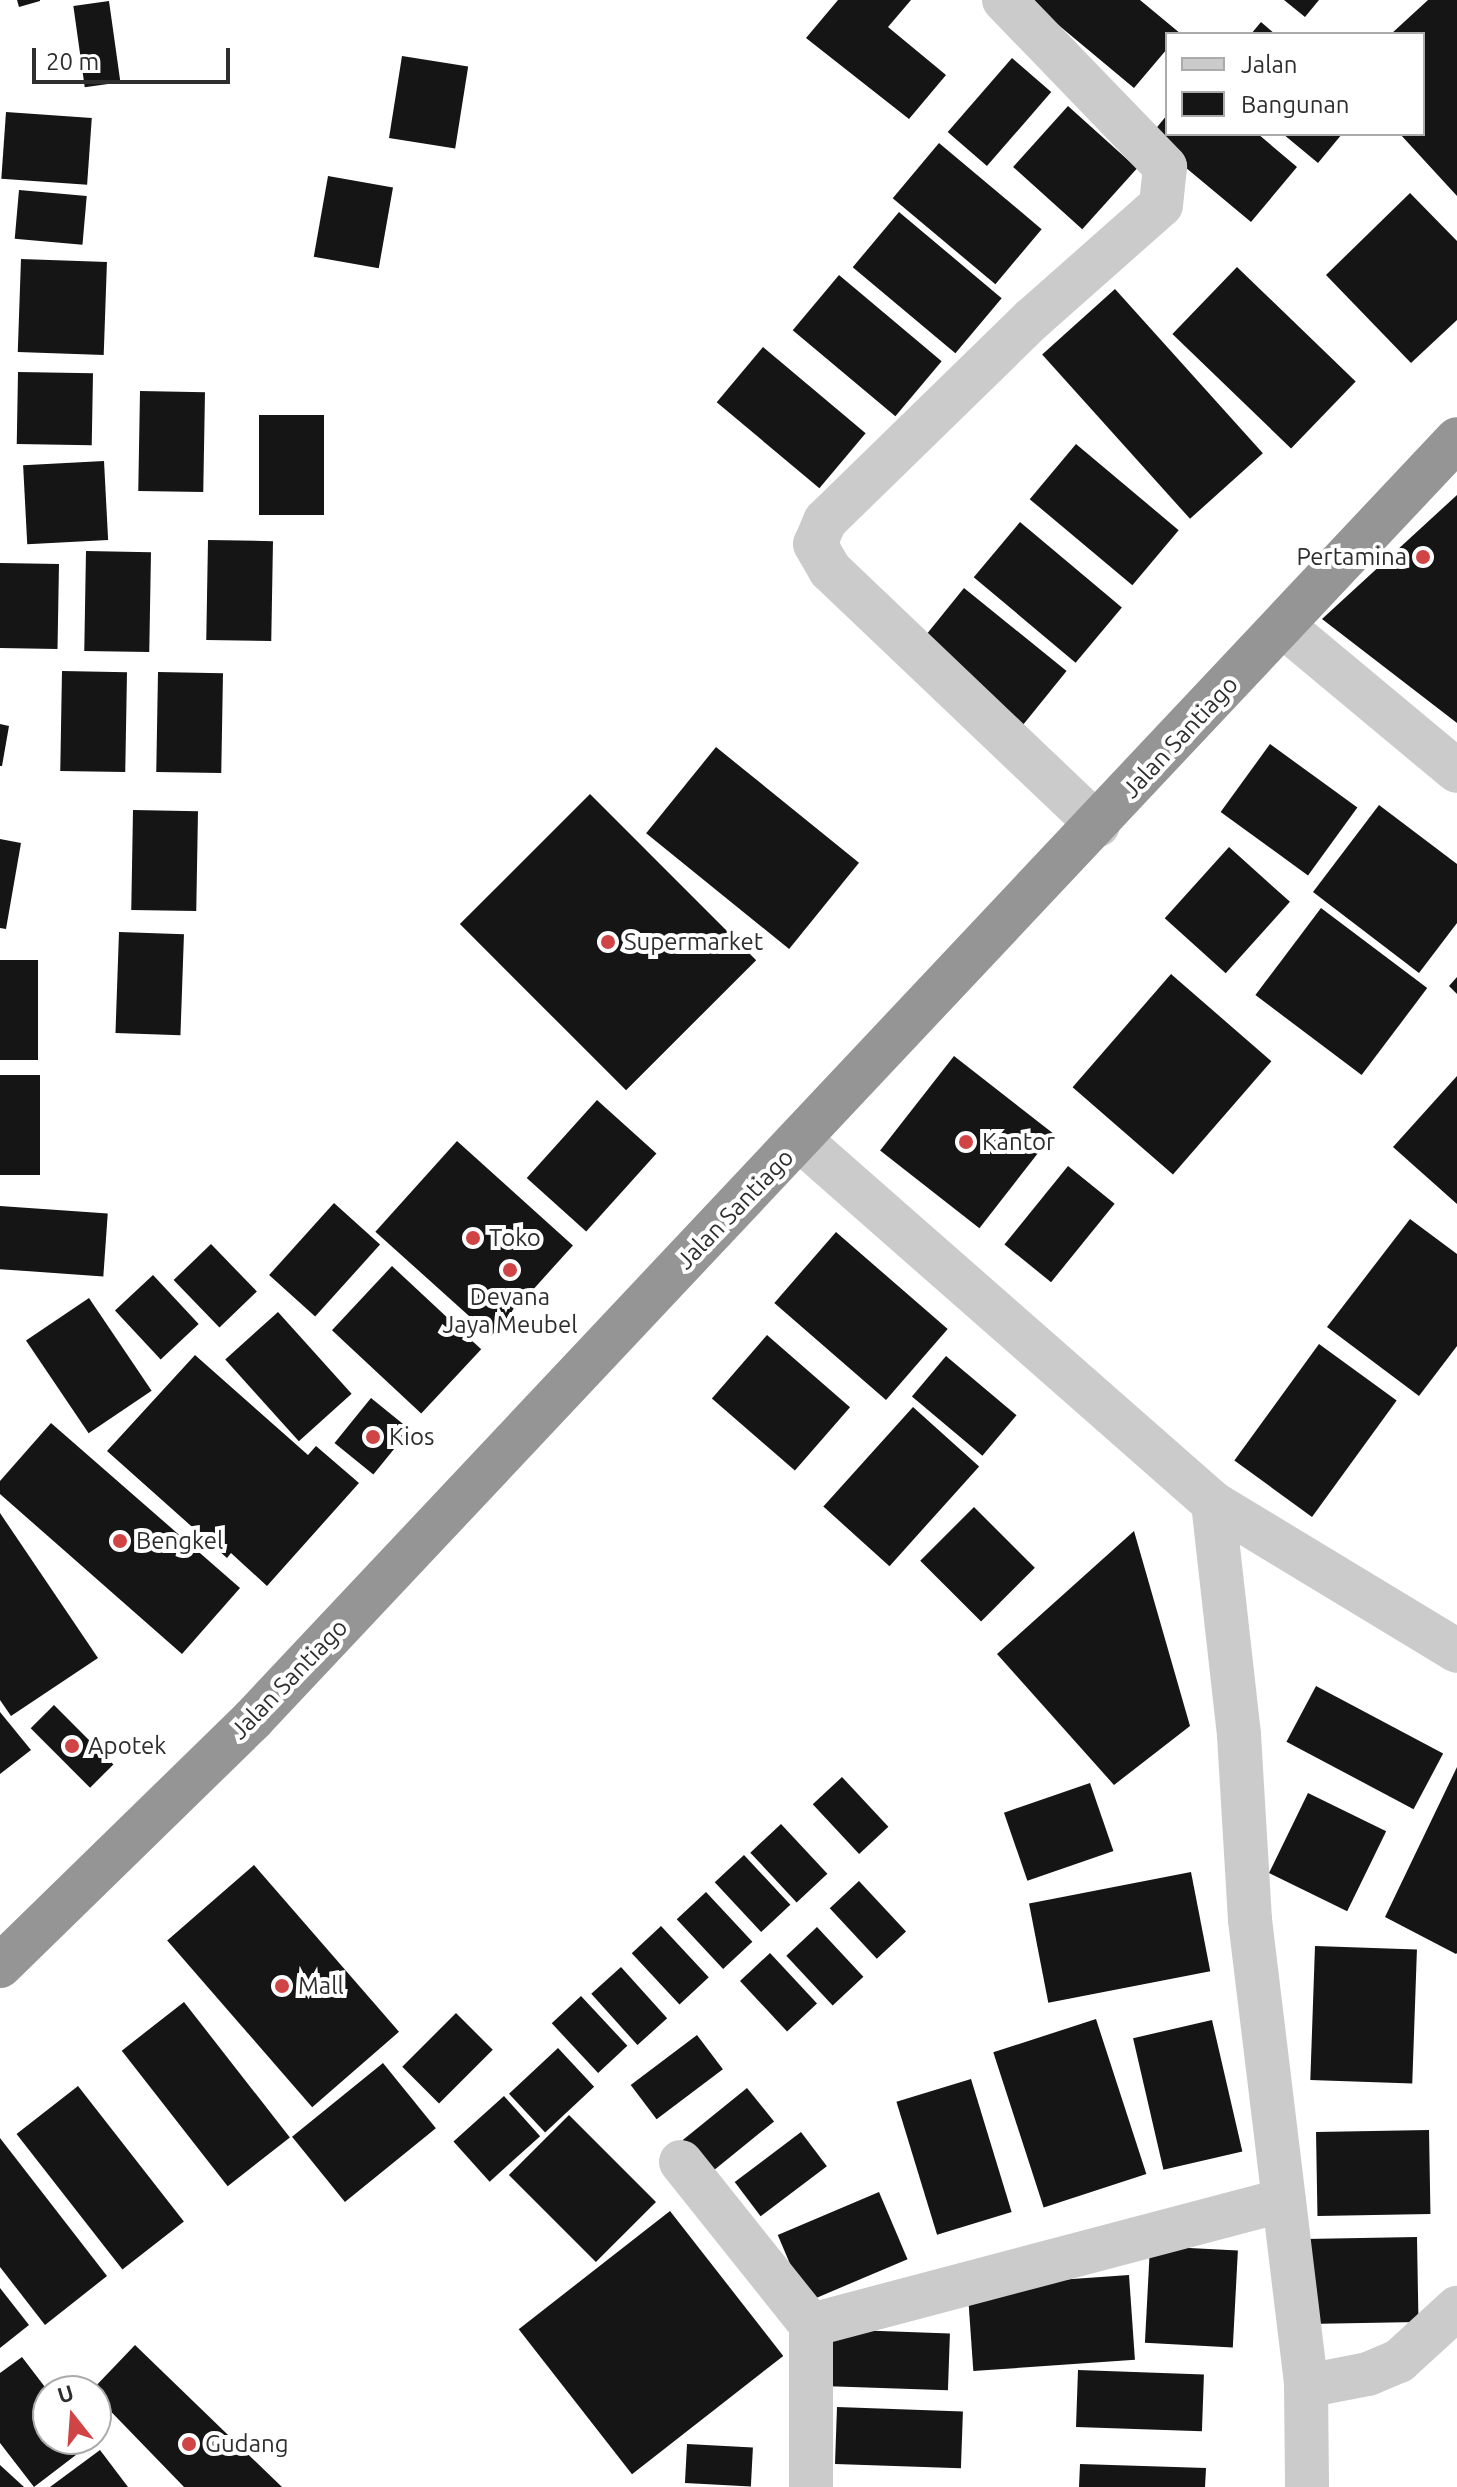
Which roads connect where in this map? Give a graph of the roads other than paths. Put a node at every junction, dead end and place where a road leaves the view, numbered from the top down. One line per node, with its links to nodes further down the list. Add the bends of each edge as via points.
1 (1004, 0): 5 (street, via 1165,167 1161,205 1032,319 825,521 815,544 830,570)
2 (1457, 439): 3 (highway, Jalan Santiago)
3 (1283, 626): 4 (street); 5 (highway, Jalan Santiago)
4 (1457, 771)
5 (1098, 825): 6 (highway, Jalan Santiago)
6 (800, 1140): 7 (street); 9 (highway, Jalan Santiago, via 253,1719)
7 (1213, 1503): 8 (street); 11 (street, via 1239,1735 1250,1920)
8 (1457, 1651)
9 (0, 1966)
10 (681, 2162): 13 (street)
11 (1284, 2200): 13 (street); 14 (street)
12 (1457, 2308): 14 (street, via 1399,2361 1368,2374)
13 (811, 2325): 15 (street)
14 (1306, 2386): 16 (street)
15 (811, 2487)
16 (1307, 2487)

